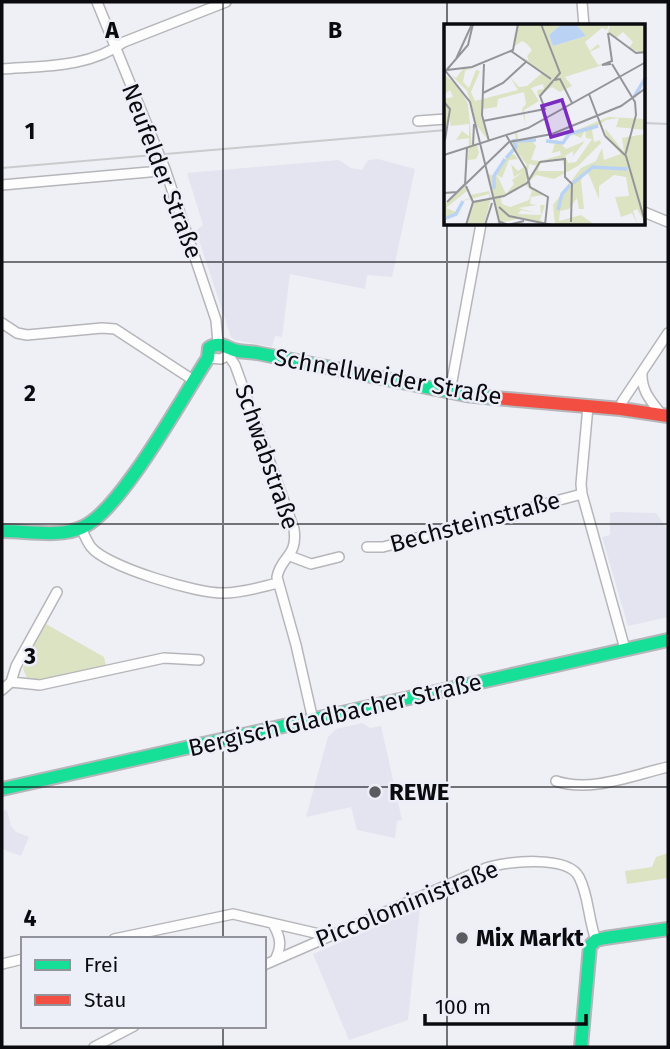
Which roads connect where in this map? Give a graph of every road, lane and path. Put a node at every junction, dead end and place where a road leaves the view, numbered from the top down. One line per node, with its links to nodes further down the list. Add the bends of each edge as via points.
1 (97, 2): 5 (street, Neufelder Straße)
2 (226, 2): 5 (street)
3 (582, 2): 4 (street)
4 (584, 24)
5 (114, 48): 6 (street, via 63,65); 9 (street, Neufelder Straße)
6 (2, 69)
7 (444, 119): 8 (street)
8 (418, 121)
9 (165, 169): 10 (street); 16 (street, Neufelder Straße, via 216,320)
10 (2, 185)
11 (646, 213): 12 (street)
12 (668, 222)
13 (481, 226): 21 (street)
14 (2, 323): 20 (street, via 27,335 115,329)
15 (668, 333): 19 (street)
16 (218, 343): 17 (street, Schnellweider Straße); 18 (street, via 209,348)
17 (231, 353): 18 (street, via 221,359); 21 (street, Schnellweider Straße, via 257,353); 29 (street, Schwabstraße, via 293,524)
18 (208, 358): 20 (street)
19 (642, 372): 23 (street); 24 (street, via 646,394)
20 (193, 380): 26 (street, via 121,491 94,521)
21 (450, 392): 22 (street, Schnellweider Straße)
22 (588, 406): 23 (street, Schnellweider Straße); 25 (street)
23 (621, 410): 24 (street, Schnellweider Straße)
24 (667, 420)
25 (582, 494): 28 (street, Bechsteinstraße, via 383,547); 34 (street)
26 (81, 528): 27 (street); 31 (street, via 90,546 111,562 187,587 227,593)
27 (2, 531)
28 (367, 547)
29 (290, 556): 30 (street, via 311,564); 31 (street, Schwabstraße, via 279,570)
30 (339, 557)
31 (278, 583): 38 (street)
32 (57, 592): 36 (street)
33 (668, 640): 34 (street, Bergisch Gladbacher Straße)
34 (625, 649): 38 (street, Bergisch Gladbacher Straße)
35 (200, 660): 36 (street, via 164,658 40,685)
36 (11, 682): 37 (street)
37 (2, 690)
38 (313, 720): 41 (street, Bergisch Gladbacher Straße)
39 (668, 767): 40 (street, via 585,786)
40 (556, 781)
41 (2, 789)
42 (273, 924): 44 (street); 45 (street, via 224,914); 48 (street, via 281,945)
43 (668, 929): 46 (street)
44 (328, 936): 46 (street, Piccoloministraße, via 486,867 523,862 575,871); 48 (street, Piccoloministraße)
45 (123, 937)
46 (596, 940): 53 (street, via 587,955)
47 (21, 959): 49 (street)
48 (275, 960): 50 (street, Piccoloministraße)
49 (2, 964)
50 (266, 964)
51 (130, 1028): 52 (street)
52 (94, 1047)
53 (581, 1047)

